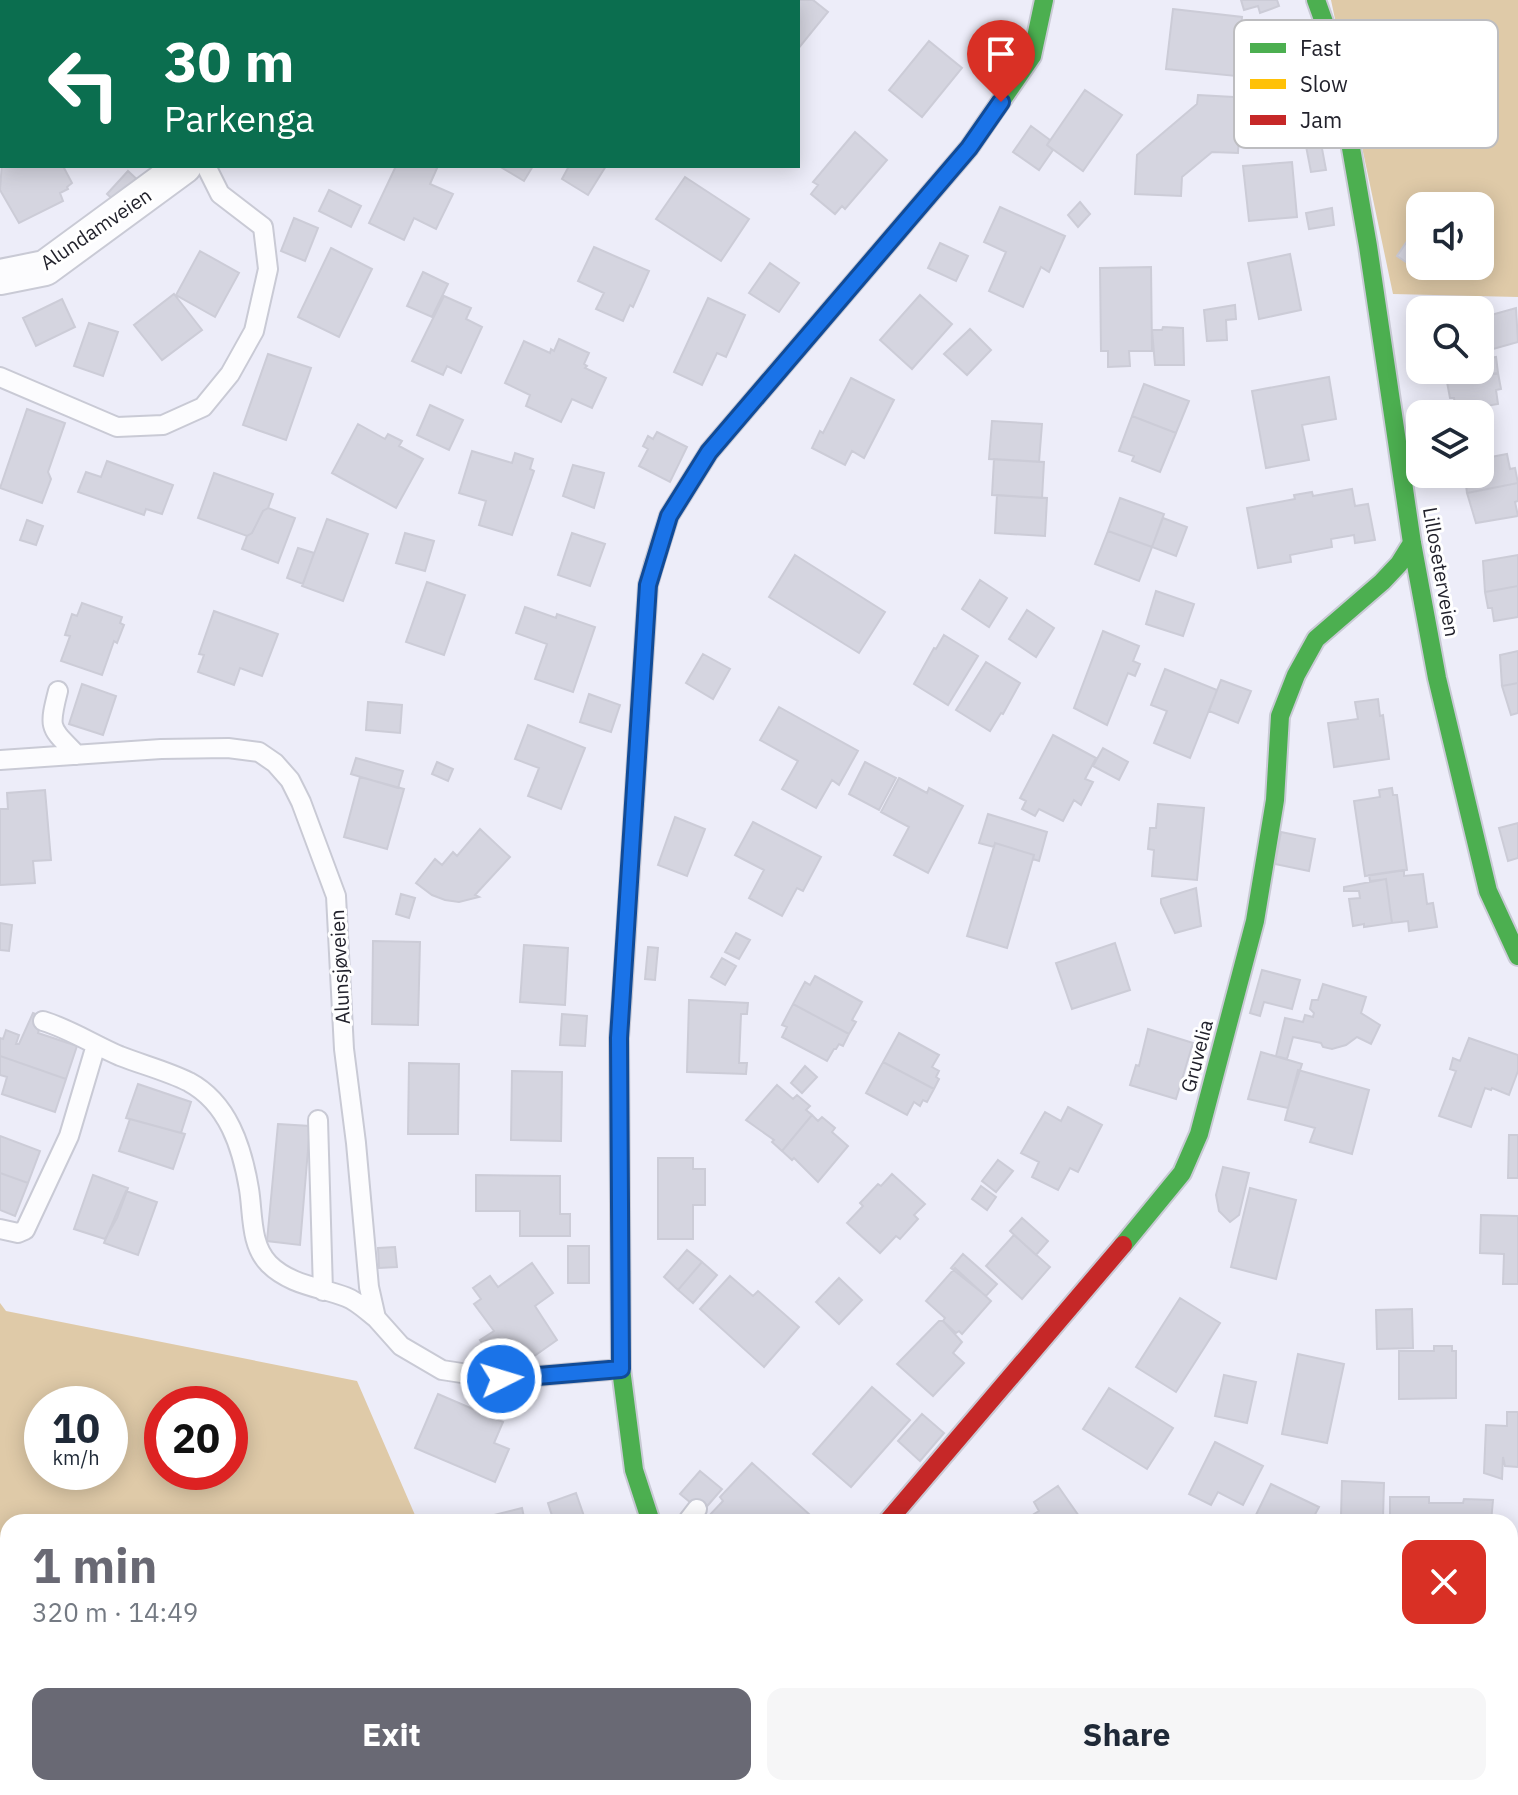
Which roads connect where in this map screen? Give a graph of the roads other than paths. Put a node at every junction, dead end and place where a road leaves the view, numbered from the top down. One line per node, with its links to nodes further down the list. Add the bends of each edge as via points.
1 (1044, 0): 20 (street, via 1032,56 969,148 709,452 669,516 648,585 619,1038)
2 (1316, 0): 3 (street, Lilloseterveien)
3 (1323, 20)
4 (1351, 148): 9 (street, Lilloseterveien)
5 (181, 168): 7 (street, Alundamveien, via 45,268)
6 (207, 168): 8 (lane, via 220,194 263,227 268,269 254,331 230,374 203,407 163,425 117,427)
7 (0, 277)
8 (0, 377)
9 (1412, 543): 13 (street, Lilloseterveien, via 1437,678 1488,891); 22 (street, Gruvelia, via 1382,582 1316,639 1280,716 1275,800 1255,921 1199,1134 1182,1173)
10 (58, 691): 11 (lane, via 53,731)
11 (77, 755): 12 (lane, Alunsjøveien); 19 (lane, Alunsjøveien, via 228,748 259,752 290,780 336,896 344,1049)
12 (0, 760)
13 (1518, 956)
14 (43, 1021): 15 (lane)
15 (96, 1045): 17 (lane, via 69,1136 25,1230); 18 (lane, via 210,1095 235,1135 256,1242 267,1262 286,1277)
16 (318, 1120): 18 (lane)
17 (0, 1229)
18 (323, 1291): 19 (lane, via 349,1298)
19 (376, 1318): 20 (lane, via 401,1346 442,1370 501,1379)
20 (621, 1369): 21 (street, via 634,1470)
21 (648, 1514)
22 (894, 1514)

